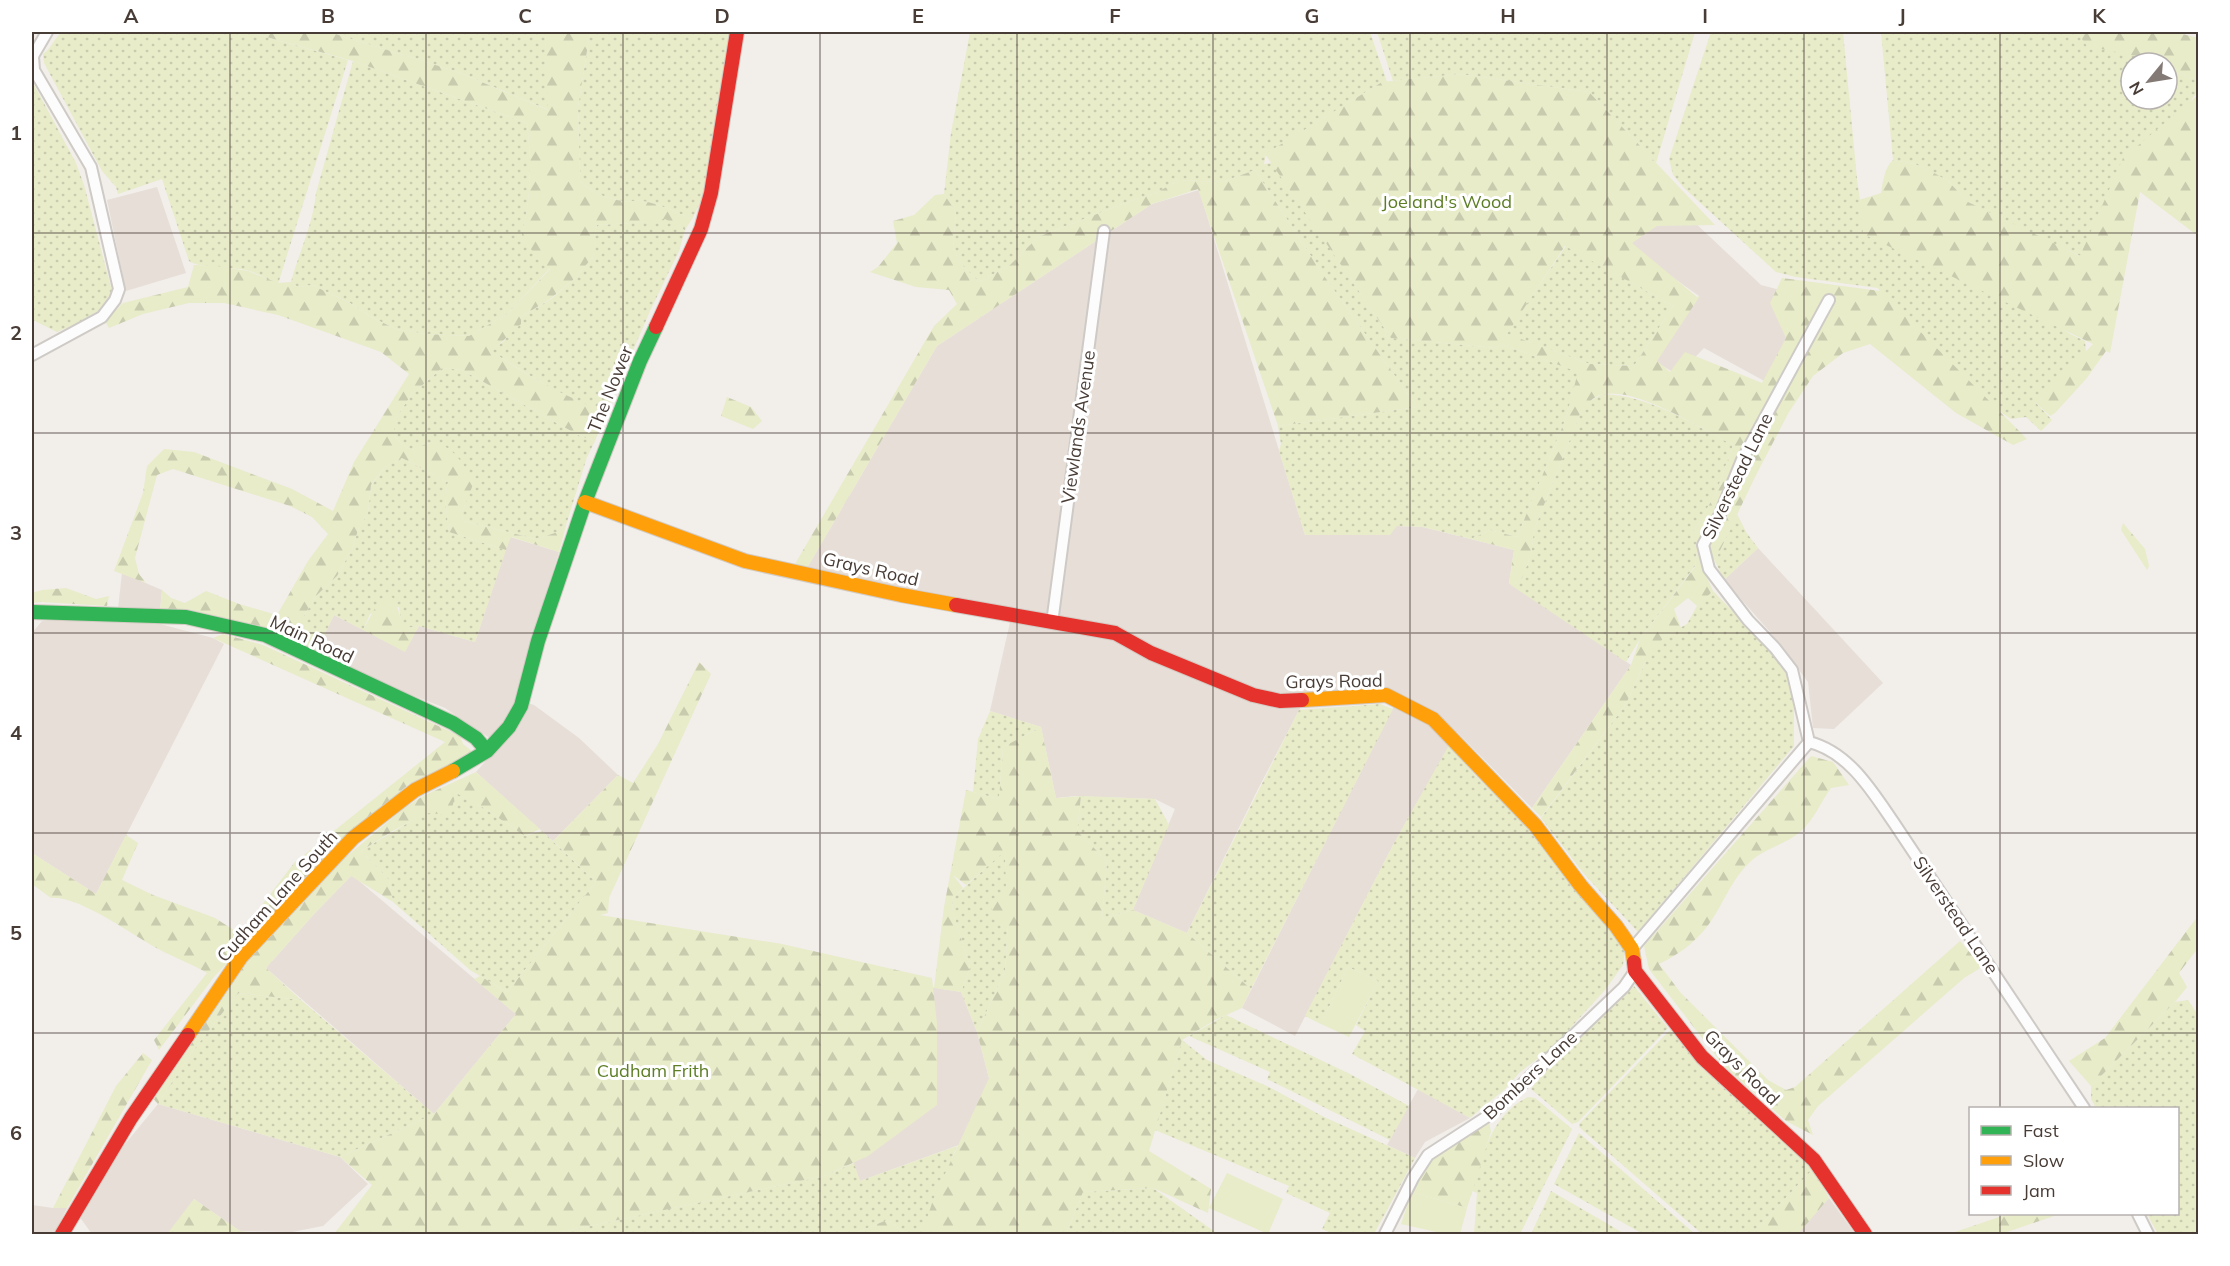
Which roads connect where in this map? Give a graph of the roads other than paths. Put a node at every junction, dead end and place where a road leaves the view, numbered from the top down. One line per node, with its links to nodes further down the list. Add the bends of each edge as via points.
1 (47, 32): 5 (street, via 33,56 34,70 91,167 119,289 102,317)
2 (737, 32): 6 (street, The Nower, via 711,193 701,229 640,361)
3 (1104, 231): 8 (street, Viewlands Avenue)
4 (1829, 300): 9 (street, Silverstead Lane, via 1742,460 1703,545 1709,568 1792,670)
5 (32, 355)
6 (585, 502): 8 (street, Grays Road, via 745,561); 10 (street, The Nower, via 538,641 521,706)
7 (32, 612): 10 (street, Main Road, via 186,617 265,635 453,723)
8 (1052, 623): 11 (street, Grays Road, via 1114,633 1151,653 1253,695 1280,700 1386,695 1434,719 1535,825)
9 (1809, 742): 11 (street); 13 (street, Silverstead Lane, via 1823,746 1846,762 1869,788)
10 (488, 751): 15 (street, Cudham Lane South, via 415,789 353,838 241,957 131,1118)
11 (1632, 949): 12 (street, Grays Road)
12 (1635, 971): 16 (street, Bombers Lane, via 1624,987 1491,1114 1428,1155); 17 (street, Grays Road, via 1702,1057 1814,1160)
13 (2083, 1107)
14 (2138, 1215): 18 (street)
15 (62, 1234)
16 (1385, 1234)
17 (1865, 1234)
18 (2148, 1234)

